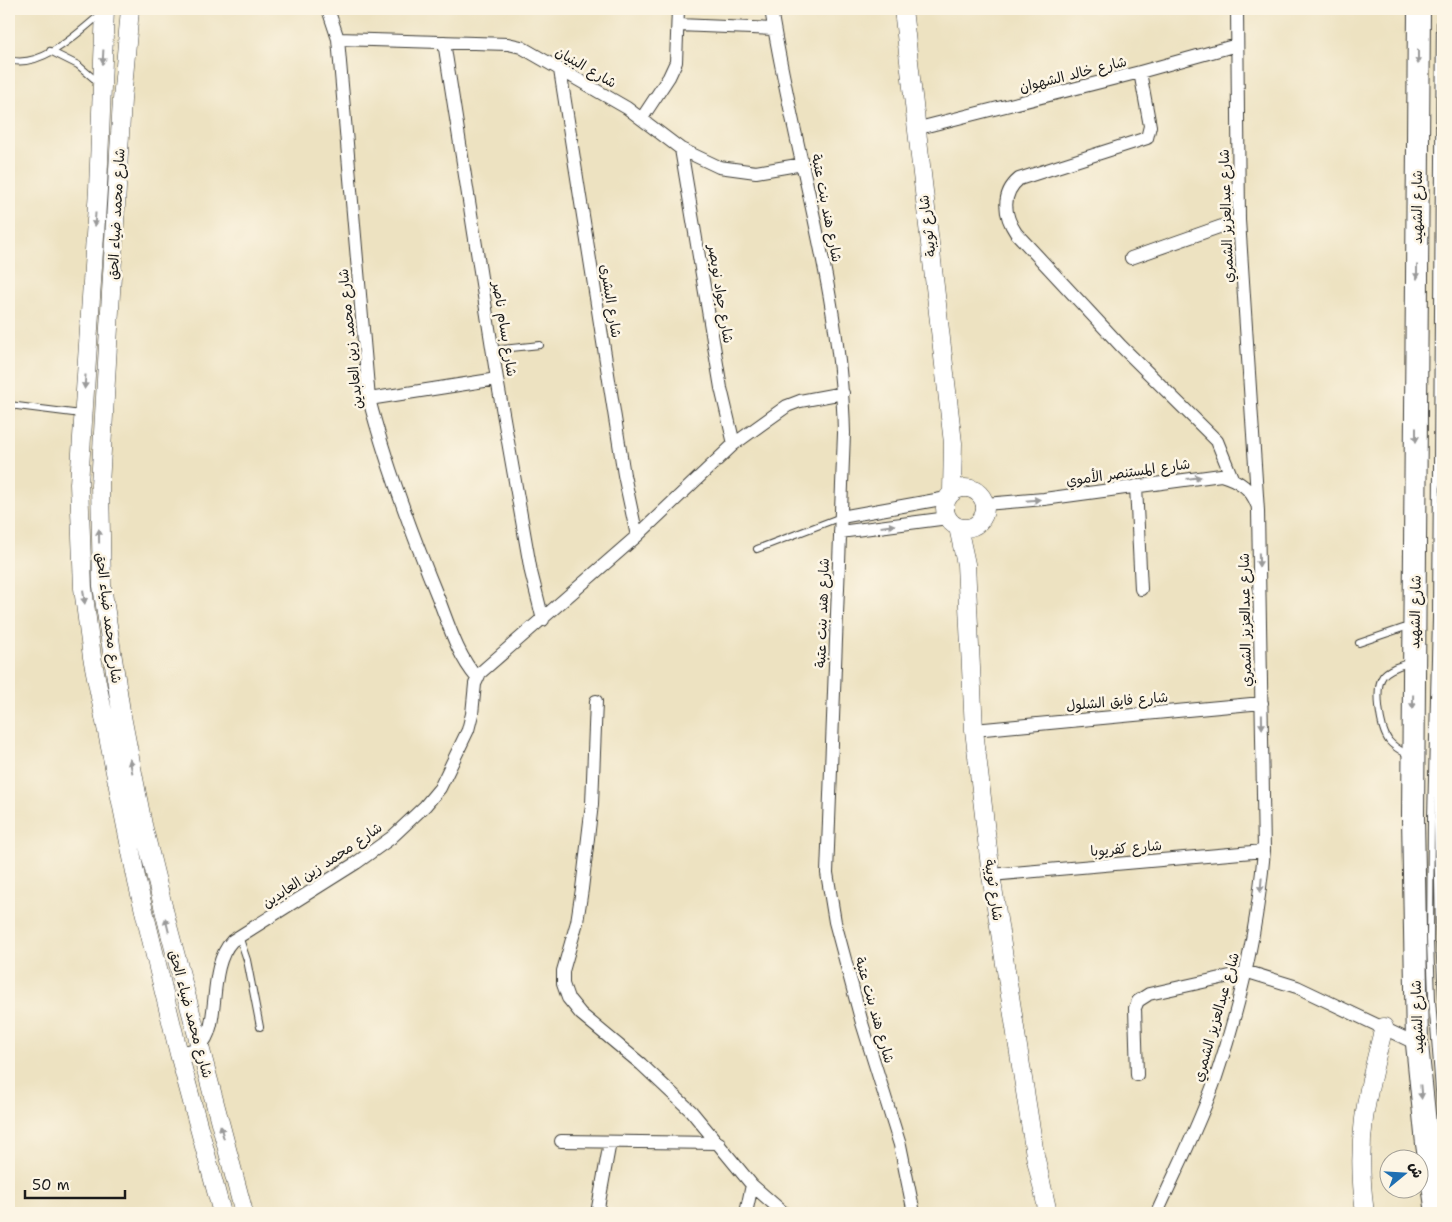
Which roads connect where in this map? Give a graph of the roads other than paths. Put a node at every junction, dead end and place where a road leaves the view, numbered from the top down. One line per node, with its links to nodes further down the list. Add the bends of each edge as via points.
1 (130, 9): 67 (main road, شارع محمد ضياء الحق, one-way to 1, via 133,778 106,620 100,552 100,484)
2 (328, 9): 12 (street, شارع محمد زين العابدين)
3 (678, 9): 10 (street)
4 (771, 9): 11 (street, شارع هند بنت عتبة)
5 (903, 9): 21 (main road, شارع ثويبة)
6 (1237, 9): 14 (street, شارع عبدالعزيز الشمري)
7 (1418, 9): 51 (highway, شارع الشهيد, one-way to 51)
8 (1440, 9): 72 (lane, via 1436,618 1430,939)
9 (105, 10): 15 (lane); 19 (main road, شارع محمد ضياء الحق, one-way to 19)
10 (678, 26): 11 (street); 20 (street, via 673,69)
11 (774, 29): 23 (street, شارع هند بنت عتبة)
12 (338, 39): 13 (street, شارع البنيان); 30 (street, شارع محمد زين العابدين)
13 (444, 42): 17 (street, شارع البنيان, via 508,44 531,52); 27 (street, شارع بسام ناصر)
14 (1237, 45): 18 (street, شارع خالد الشهوان); 24 (street, شارع عبدالعزيز الشمري)
15 (50, 51): 16 (lane, via 27,61); 19 (lane, via 78,65)
16 (9, 60)
17 (560, 70): 20 (street, شارع البنيان); 45 (street, شارع البشرى, via 624,475)
18 (1140, 72): 21 (street, شارع خالد الشهوان); 35 (street, via 1150,126 1147,138 1019,179 1006,196 1008,217 1016,233 1121,346 1217,441)
19 (102, 85): 32 (main road, شارع محمد ضياء الحق, one-way to 32)
20 (642, 118): 22 (street, شارع البنيان)
21 (915, 129): 33 (main road, شارع ثويبة)
22 (681, 149): 23 (street, شارع البنيان, via 719,167 737,171 756,172); 34 (street, شارع جواد نويصر, via 721,388)
23 (803, 164): 29 (street, شارع هند بنت عتبة, via 828,290)
24 (1239, 220): 25 (street); 40 (street, شارع عبدالعزيز الشمري)
25 (1131, 258)
26 (540, 345): 27 (lane)
27 (493, 350): 28 (street, شارع بسام ناصر)
28 (497, 379): 30 (street); 50 (street, شارع بسام ناصر, via 533,582)
29 (843, 393): 34 (street, via 792,403); 41 (street, شارع هند بنت عتبة)
30 (369, 399): 54 (street, شارع محمد زين العابدين, via 378,436 416,544 462,656)
31 (9, 406): 32 (lane)
32 (83, 415): 68 (main road, شارع محمد ضياء الحق, one-way to 68, via 79,519 87,622 123,819)
33 (953, 443): 37 (main road, شارع ثويبة); 38 (main road, شارع ثويبة)
34 (734, 444): 45 (street)
35 (1232, 478): 36 (street, شارع المستنصر الأموي, one-way to 35, via 1209,476); 40 (street, via 1249,492)
36 (1136, 486): 39 (street, شارع المستنصر الأموي, one-way to 36); 49 (street)
37 (971, 488): 38 (main road, via 957,489); 39 (main road)
38 (949, 495): 41 (street); 42 (main road, via 945,512)
39 (985, 504): 43 (main road, via 983,517)
40 (1258, 511): 56 (street, شارع عبدالعزيز الشمري, one-way to 56)
41 (840, 517): 44 (street, شارع هند بنت عتبة); 47 (lane)
42 (953, 523): 43 (main road, via 965,528); 44 (street, one-way to 42); 48 (main road, شارع ثويبة)
43 (978, 523): 48 (main road, شارع ثويبة)
44 (840, 532): 82 (street, شارع هند بنت عتبة, via 827,873 835,922 900,1145)
45 (637, 536): 50 (street)
46 (1443, 541): 63 (lane, via 1438,822 1438,938)
47 (757, 549)
48 (966, 564): 57 (main road, شارع ثويبة)
49 (1141, 589)
50 (543, 620): 54 (street)
51 (1415, 624): 52 (lane); 53 (highway, شارع الشهيد)
52 (1359, 643)
53 (1414, 660): 58 (highway, شارع الشهيد, one-way to 58); 58 (lane, via 1388,672 1379,689 1385,735 1393,745)
54 (477, 678): 61 (street, شارع محمد زين العابدين, via 468,730 440,788 425,806 391,838 356,863)
55 (596, 701): 73 (street, via 590,823 577,922 563,970 563,984 568,998 581,1014 671,1092)
56 (1262, 703): 57 (street, شارع فايق الشلول); 59 (street, شارع عبدالعزيز الشمري, one-way to 59)
57 (974, 730): 60 (main road, شارع ثويبة)
58 (1413, 758): 66 (highway, شارع الشهيد)
59 (1264, 851): 60 (street, شارع كفريوبا); 62 (street, شارع عبدالعزيز الشمري, one-way to 62)
60 (991, 875): 83 (main road, شارع ثويبة, via 1035,1155)
61 (239, 936): 65 (lane); 67 (street, شارع محمد زين العابدين, via 227,947 220,962 209,1031)
62 (1248, 972): 64 (street, via 1297,987); 69 (street, via 1149,994 1138,1001 1135,1008); 84 (street, شارع عبدالعزيز الشمري, via 1216,1078)
63 (1443, 1019)
64 (1384, 1027): 66 (street); 85 (main road, via 1362,1125 1361,1172)
65 (260, 1028)
66 (1417, 1044): 86 (highway, شارع الشهيد, one-way to 86)
67 (199, 1047): 68 (street); 74 (main road, شارع محمد ضياء الحق, one-way to 67)
68 (178, 1054): 75 (main road, شارع محمد ضياء الحق)
69 (1137, 1074)
70 (561, 1141): 71 (street)
71 (610, 1142): 73 (street); 79 (street)
72 (1443, 1142)
73 (719, 1143): 76 (street)
74 (231, 1166): 75 (main road); 78 (main road, شارع محمد ضياء الحق)
75 (210, 1171): 77 (main road, شارع محمد ضياء الحق)
76 (752, 1185): 80 (street); 81 (street)
77 (222, 1213)
78 (244, 1213)
79 (597, 1213)
80 (746, 1213)
81 (784, 1213)
82 (914, 1213)
83 (1048, 1213)
84 (1157, 1213)
85 (1365, 1213)
86 (1437, 1213)

